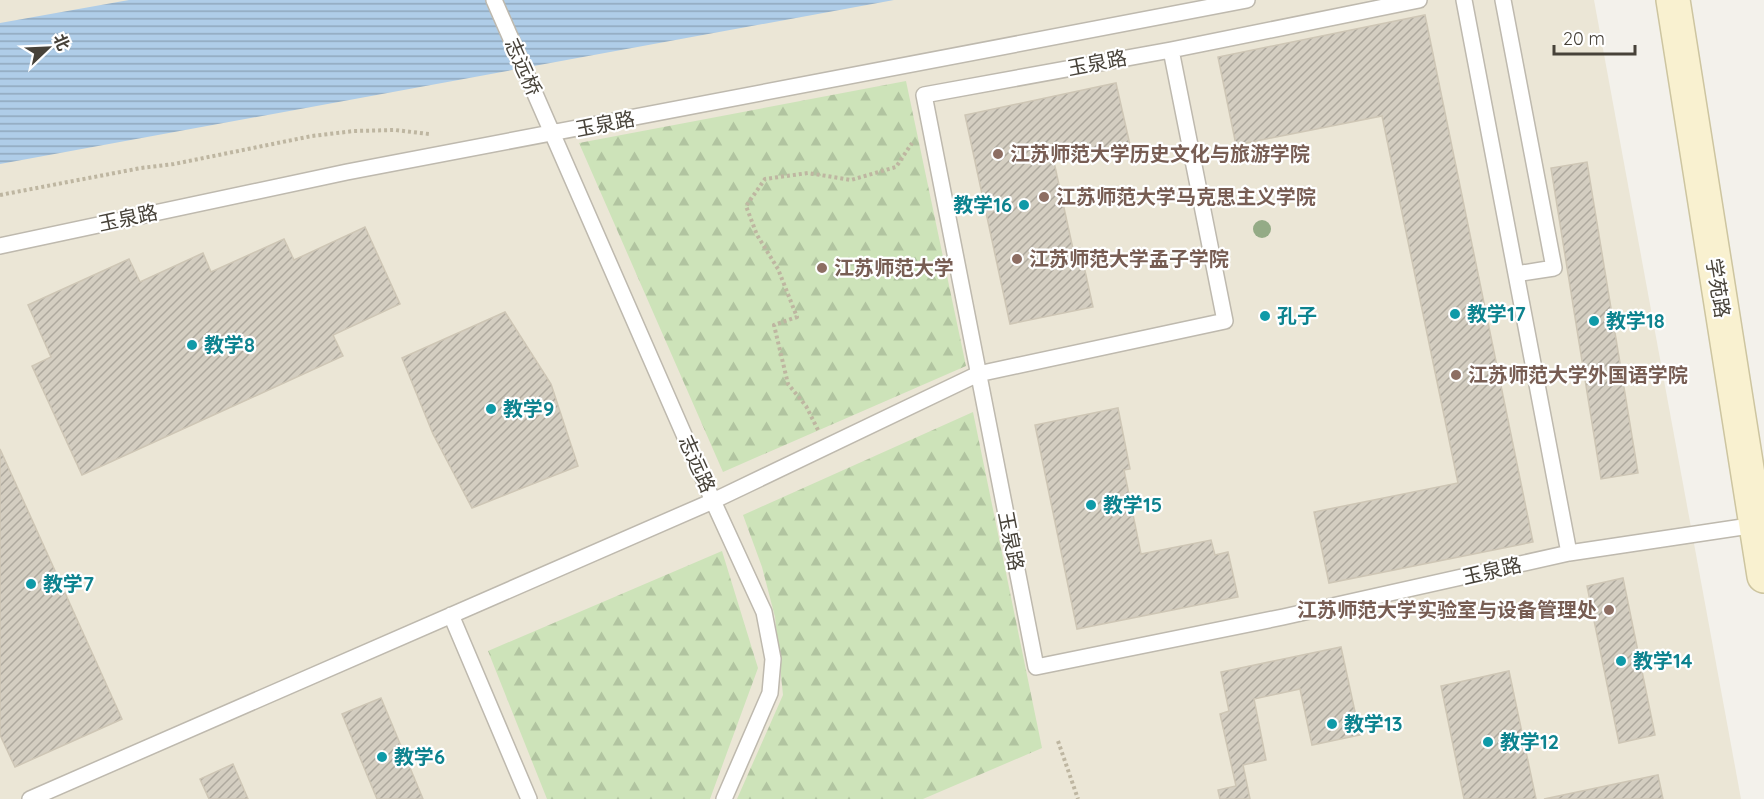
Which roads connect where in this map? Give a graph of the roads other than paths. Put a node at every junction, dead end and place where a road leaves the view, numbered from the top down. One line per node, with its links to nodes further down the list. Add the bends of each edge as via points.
1 (494, 0): 8 (lane, 志远桥)
2 (1247, 0): 8 (lane, 玉泉路)
3 (1419, 0): 7 (lane, 玉泉路)
4 (1464, 0): 10 (lane)
5 (1503, 0): 10 (lane, via 1554,268)
6 (1673, 0): 13 (street, 学苑路)
7 (1171, 50): 11 (lane, via 1225,321); 11 (lane, 玉泉路, via 924,95)
8 (553, 134): 9 (lane, 玉泉路, via 347,172); 12 (lane, 志远路)
9 (0, 246)
10 (1516, 274): 14 (lane)
11 (978, 374): 12 (lane); 14 (lane, 玉泉路, via 1036,667)
12 (713, 501): 16 (lane); 19 (lane, 志远路, via 764,612 773,659 770,693)
13 (1756, 525): 14 (lane); 15 (street, 学苑路)
14 (1569, 554)
15 (1764, 576)
16 (451, 615): 17 (lane); 18 (lane)
17 (30, 799)
18 (529, 799)
19 (724, 799)

